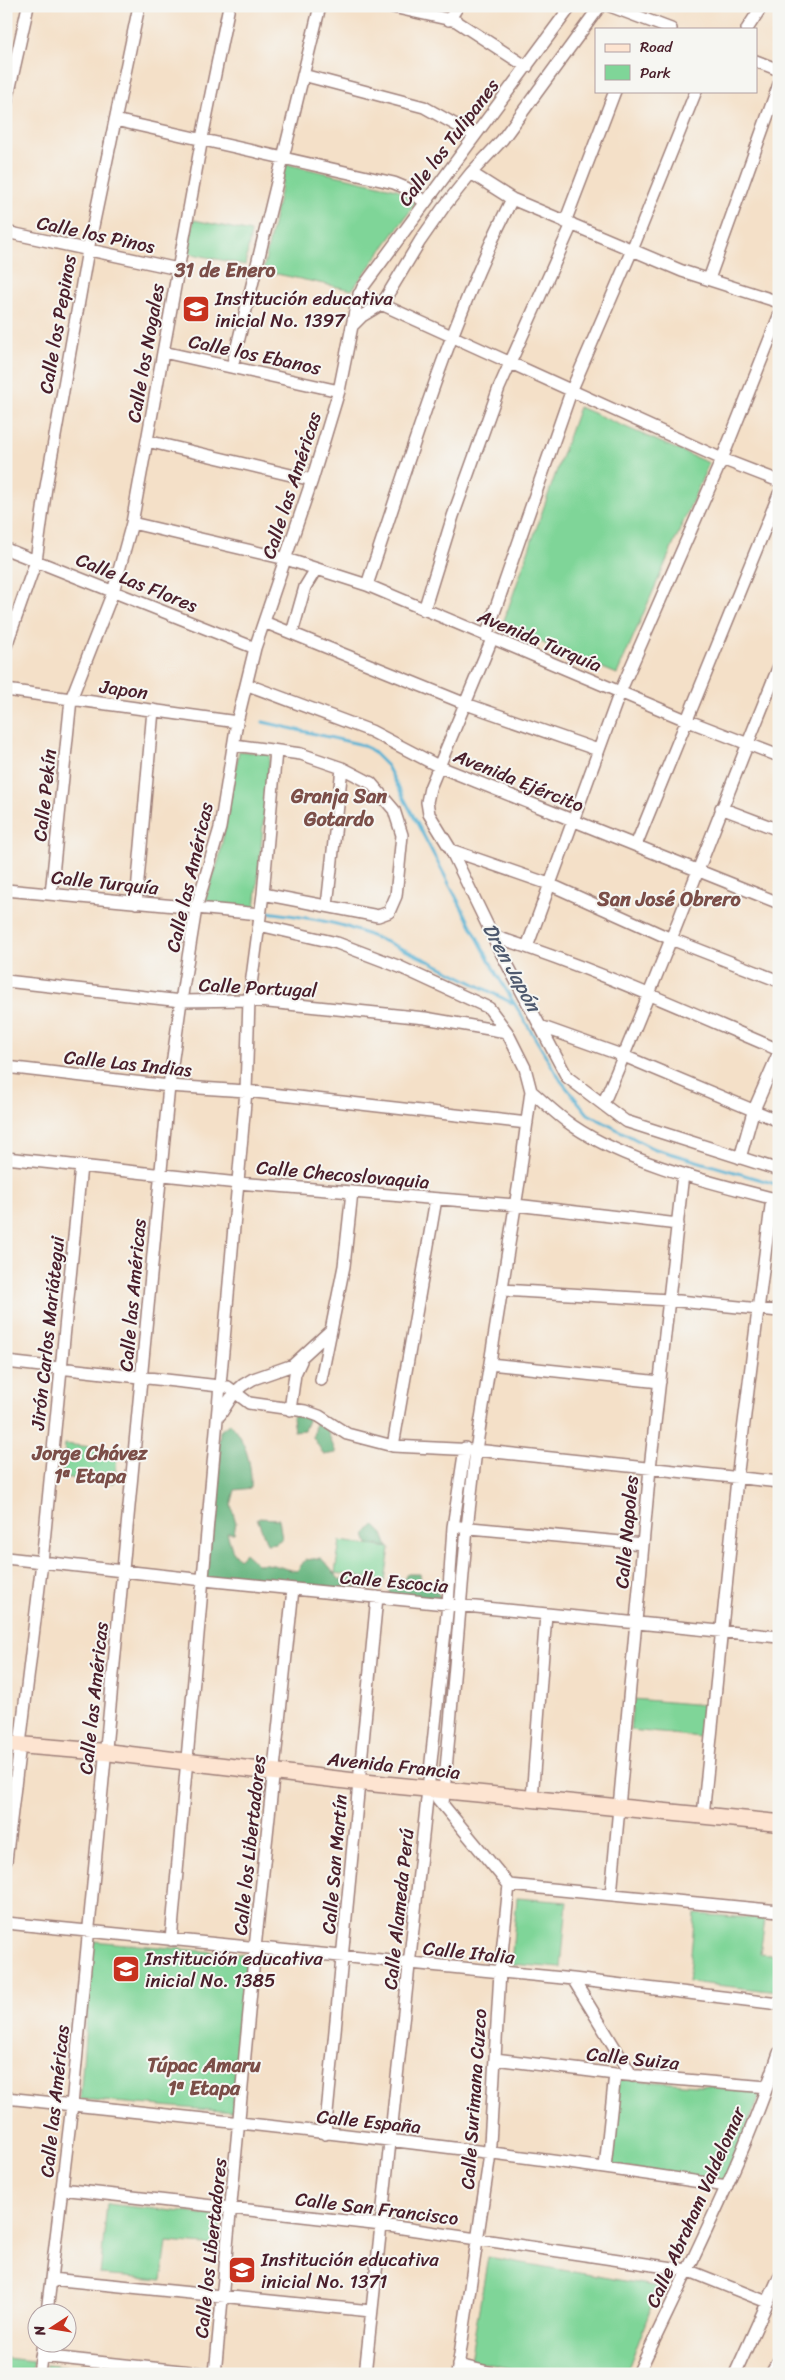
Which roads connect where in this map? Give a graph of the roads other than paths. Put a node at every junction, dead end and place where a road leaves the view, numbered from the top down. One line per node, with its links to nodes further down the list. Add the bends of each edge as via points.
1 (28, 6): 22 (street)
2 (139, 6): 23 (street, Calle los Pepinos)
3 (229, 6): 25 (street, Calle los Nogales)
4 (320, 6): 18 (street)
5 (388, 6): 11 (street)
6 (458, 6): 11 (street)
7 (571, 6): 16 (street, Calle los Tulipanes)
8 (600, 6): 27 (street, via 502,140)
9 (610, 6): 12 (street)
10 (762, 6): 14 (street)
11 (449, 20): 16 (street, via 456,21)
12 (641, 24): 13 (street)
13 (665, 28)
14 (748, 28)
15 (758, 62): 17 (street)
16 (527, 66): 24 (street, Calle los Tulipanes)
17 (779, 70)
18 (303, 75): 24 (street, via 424,107); 26 (street)
19 (779, 84): 35 (street)
20 (615, 92): 30 (street)
21 (696, 92): 33 (street)
22 (6, 105)
23 (115, 120): 25 (street); 32 (street, Calle los Pepinos)
24 (474, 135): 29 (street, Calle los Tulipanes)
25 (202, 138): 26 (street); 34 (street, Calle los Nogales)
26 (283, 158): 29 (street, via 394,183); 44 (street)
27 (471, 173): 28 (street); 38 (street, via 420,241)
28 (512, 199): 30 (street); 41 (street, via 485,252)
29 (425, 202): 36 (street, Calle los Tulipanes)
30 (569, 223): 33 (street); 43 (street)
31 (6, 232): 32 (street, Calle los Pinos)
32 (88, 250): 34 (street, Calle los Pinos); 55 (street, Calle los Pepinos)
33 (632, 250): 35 (street); 45 (street)
34 (178, 269): 42 (street, Calle los Nogales)
35 (709, 279): 37 (street)
36 (358, 297): 38 (street); 40 (street, Calle las Américas)
37 (779, 302)
38 (382, 304): 40 (street); 41 (street)
39 (779, 316): 48 (street)
40 (351, 327): 46 (street, Calle las Américas)
41 (450, 335): 43 (street); 57 (street)
42 (163, 352): 44 (street, Calle los Ebanos); 47 (street, Calle los Nogales)
43 (510, 362): 45 (street); 59 (street, via 453,516)
44 (232, 367): 46 (street, Calle los Ebanos)
45 (572, 389): 48 (street); 62 (street)
46 (338, 391): 49 (street, Calle las Américas)
47 (147, 441): 49 (street); 52 (street, Calle los Nogales)
48 (722, 459): 50 (street); 68 (street)
49 (312, 480): 54 (street, Calle las Américas)
50 (779, 481)
51 (779, 494): 72 (street)
52 (132, 523): 54 (street, Avenida Turquía); 58 (street, Calle los Nogales)
53 (6, 549): 55 (street, Calle Las Flores)
54 (286, 559): 56 (street, Avenida Turquía); 60 (street, Calle las Américas)
55 (36, 561): 58 (street, Calle Las Flores); 63 (street, Calle los Pepinos)
56 (316, 568): 57 (street, Avenida Turquía); 61 (street, via 305,588)
57 (367, 585): 59 (street, Avenida Turquía)
58 (113, 592): 64 (street, Calle Las Flores); 69 (street, Calle los Nogales)
59 (424, 610): 62 (street, Avenida Turquía)
60 (264, 622): 61 (street); 64 (street, Calle las Américas)
61 (292, 633): 70 (street)
62 (489, 638): 68 (street, Avenida Turquía); 70 (street)
63 (6, 645)
64 (255, 648): 66 (street, Calle las Américas)
65 (779, 666): 74 (street)
66 (248, 685): 73 (street, Calle las Américas); 79 (street, Avenida Ejército, via 371,731)
67 (6, 690): 69 (street, Japon)
68 (620, 692): 72 (street, Avenida Turquía); 76 (street)
69 (71, 699): 71 (street, Japon); 89 (street, Calle Pekín)
70 (466, 704): 76 (street); 79 (street)
71 (153, 710): 73 (street, Japon); 91 (street)
72 (686, 720): 74 (street, Avenida Turquía); 84 (street)
73 (237, 722): 75 (street, Calle las Américas)
74 (747, 744): 78 (street, Avenida Turquía); 81 (street)
75 (234, 746): 77 (street); 94 (street, Calle las Américas, via 220,828)
76 (598, 750): 82 (street)
77 (276, 751): 80 (street, via 302,754); 90 (street)
78 (779, 756)
79 (440, 767): 82 (street, Avenida Ejército); 85 (street, via 426,802 429,814)
80 (342, 768): 93 (street); 93 (street, via 371,783 394,810 402,834 397,887 389,912 378,916)
81 (722, 808): 83 (street); 86 (street)
82 (573, 820): 84 (street, Avenida Ejército); 87 (street)
83 (779, 830)
84 (636, 845): 86 (street, Avenida Ejército)
85 (451, 850): 87 (street); 96 (street)
86 (697, 870): 92 (street, Avenida Ejército); 97 (street)
87 (549, 884): 97 (street); 98 (street)
88 (6, 890): 89 (street, Calle Turquía)
89 (52, 894): 91 (street, Calle Turquía)
90 (263, 894): 93 (street); 95 (street)
91 (136, 903): 94 (street, Calle Turquía)
92 (779, 903)
93 (327, 906)
94 (196, 908): 95 (street, Calle Turquía); 103 (street, Calle las Américas)
95 (260, 919): 102 (street); 105 (street, Calle Turquía, via 337,942 408,970 489,1008)
96 (493, 936): 98 (street); 104 (street)
97 (671, 939): 100 (street); 101 (street)
98 (527, 947): 101 (street)
99 (6, 981): 103 (street, Calle Portugal)
100 (779, 981)
101 (650, 996): 106 (street); 107 (street)
102 (249, 1000): 103 (street, Calle Portugal); 105 (street, Calle Portugal, via 425,1018); 110 (street)
103 (181, 1001): 109 (street, Calle las Américas)
104 (540, 1026): 107 (street); 112 (street, via 567,1077)
105 (506, 1032): 111 (street, Calle Turquía, via 525,1068)
106 (779, 1051): 113 (street)
107 (624, 1056): 112 (street); 113 (street)
108 (6, 1067): 109 (street, Calle Las Indias)
109 (169, 1086): 110 (street, Calle Las Indias); 120 (street, Calle las Américas)
110 (246, 1091): 115 (street, Calle Las Indias); 122 (street)
111 (531, 1091): 115 (street); 121 (street, via 573,1126 604,1144)
112 (603, 1104): 117 (street, via 625,1121)
113 (753, 1112): 114 (street); 117 (street)
114 (779, 1121)
115 (527, 1123): 126 (street)
116 (6, 1158): 118 (street, Calle Checoslovaquia)
117 (740, 1158): 119 (street)
118 (81, 1166): 120 (street, Calle Checoslovaquia); 136 (street, Jirón Carlos Mariátegui)
119 (779, 1170)
120 (161, 1174): 122 (street, Calle Checoslovaquia); 137 (street, Calle las Américas)
121 (683, 1174): 125 (street); 127 (street, Calle Napoles)
122 (238, 1183): 123 (street, Calle Checoslovaquia); 140 (street)
123 (352, 1192): 124 (street, Calle Checoslovaquia); 132 (street, via 344,1266)
124 (436, 1199): 126 (street, Calle Checoslovaquia); 144 (street)
125 (775, 1199): 130 (street)
126 (516, 1206): 127 (street, Calle Checoslovaquia); 128 (street)
127 (678, 1224): 129 (street, Calle Napoles)
128 (502, 1290): 129 (street); 135 (street)
129 (669, 1300): 130 (street); 139 (street, Calle Napoles)
130 (758, 1309): 131 (street); 147 (street)
131 (779, 1311)
132 (330, 1330): 133 (street); 138 (street)
133 (303, 1357): 141 (street, via 293,1366 253,1379); 142 (street, via 295,1374)
134 (6, 1362): 136 (street)
135 (490, 1364): 139 (street); 145 (street)
136 (61, 1368): 137 (street); 153 (street, Jirón Carlos Mariátegui)
137 (142, 1376): 140 (street); 154 (street, Calle las Américas)
138 (320, 1380)
139 (660, 1382): 146 (street, Calle Napoles)
140 (220, 1386): 141 (street); 143 (street)
141 (234, 1393): 142 (street, via 249,1403); 143 (street)
142 (290, 1410): 144 (street, via 305,1411 347,1434)
143 (218, 1418): 155 (street)
144 (393, 1446): 145 (street)
145 (470, 1449): 146 (street); 149 (street, Calle Alameda Perú); 150 (street)
146 (650, 1468): 147 (street); 151 (street, Calle Napoles)
147 (737, 1479): 148 (street); 162 (street)
148 (779, 1482)
149 (454, 1527): 150 (street); 158 (street, Calle Alameda Perú)
150 (467, 1528): 151 (street); 159 (street)
151 (643, 1544): 161 (street, Calle Napoles)
152 (6, 1558): 153 (street, Calle Escocia)
153 (42, 1562): 154 (street, Calle Escocia); 164 (street, Jirón Carlos Mariátegui)
154 (124, 1571): 155 (street, Calle Escocia); 165 (street, Calle las Américas)
155 (204, 1580): 156 (street, Calle Escocia); 166 (street)
156 (293, 1589): 157 (street, Calle Escocia); 167 (street, Calle los Libertadores)
157 (377, 1597): 158 (street, Calle Escocia); 168 (street, Calle San Martín)
158 (448, 1604): 159 (street, Calle Escocia); 169 (street, Calle Alameda Perú)
159 (460, 1605): 160 (street, Calle Escocia); 169 (street)
160 (546, 1614): 161 (street, Calle Escocia); 170 (street)
161 (635, 1622): 162 (street, Calle Escocia); 171 (street, Calle Napoles)
162 (723, 1631): 163 (street, Calle Escocia); 172 (street)
163 (779, 1637)
164 (13, 1745): 165 (street, Avenida Francia); 174 (street, Jirón Carlos Mariátegui)
165 (105, 1752): 166 (street, Avenida Francia); 179 (street, Calle las Américas)
166 (188, 1764): 167 (street, Avenida Francia); 180 (street)
167 (275, 1773): 168 (street, Avenida Francia); 181 (street, Calle los Libertadores)
168 (359, 1782): 169 (street, Avenida Francia); 182 (street, Calle San Martín)
169 (438, 1794): 170 (street, Avenida Francia); 175 (street); 183 (street, Calle Alameda Perú)
170 (532, 1799): 171 (street, Avenida Francia)
171 (619, 1808): 172 (street, Avenida Francia); 176 (street, Calle Napoles)
172 (703, 1816): 173 (street, Avenida Francia)
173 (779, 1824)
174 (6, 1861)
175 (509, 1885): 176 (street); 184 (street, Calle Surimana Cuzco)
176 (611, 1894): 177 (street)
177 (779, 1911)
178 (6, 1923): 179 (street, Calle Italia)
179 (89, 1932): 180 (street, Calle Italia); 193 (street, Calle las Américas)
180 (171, 1940): 181 (street, Calle Italia)
181 (256, 1948): 182 (street, Calle Italia); 194 (street, Calle los Libertadores)
182 (343, 1957): 183 (street, Calle Italia); 195 (street, Calle San Martín)
183 (410, 1963): 184 (street, Calle Italia); 196 (street, Calle Alameda Perú)
184 (500, 1972): 185 (street, Calle Italia); 188 (street, Calle Surimana Cuzco)
185 (573, 1979): 186 (street, Calle Italia); 190 (street)
186 (779, 2004)
187 (779, 2053): 191 (street, Calle Abraham Valdelomar)
188 (495, 2059): 189 (street, Calle Suiza); 197 (street, Calle Surimana Cuzco)
189 (615, 2074): 190 (street, Calle Suiza); 198 (street)
190 (632, 2076): 191 (street, Calle Suiza)
191 (767, 2088): 199 (street, Calle Abraham Valdelomar)
192 (6, 2098): 193 (street, Calle España)
193 (72, 2105): 194 (street, Calle España); 200 (street, Calle las Américas)
194 (240, 2124): 195 (street, Calle España); 201 (street, Calle los Libertadores)
195 (325, 2134): 196 (street, Calle España)
196 (390, 2142): 197 (street, Calle España); 202 (street, Calle Alameda Perú)
197 (488, 2151): 198 (street, Calle España); 203 (street, Calle Surimana Cuzco)
198 (605, 2167): 199 (street, Calle España)
199 (727, 2186): 204 (street, Calle Abraham Valdelomar)
200 (61, 2190): 201 (street, Calle San Francisco); 206 (street, Calle las Américas)
201 (231, 2208): 202 (street, Calle San Francisco); 207 (street, Calle los Libertadores)
202 (382, 2225): 203 (street, Calle San Francisco); 210 (street, Calle Alameda Perú)
203 (476, 2239): 204 (street, Calle San Francisco); 214 (street, Calle Surimana Cuzco)
204 (687, 2270): 209 (street, Calle San Francisco); 220 (street, Calle Abraham Valdelomar)
205 (779, 2276): 209 (street)
206 (51, 2279): 207 (street); 208 (street, Calle las Américas)
207 (223, 2297): 210 (street); 217 (street, Calle los Libertadores)
208 (48, 2302)
209 (767, 2302): 221 (street)
210 (371, 2311): 218 (street, Calle Alameda Perú)
211 (42, 2352): 212 (street)
212 (41, 2356): 215 (street); 216 (street)
213 (779, 2360): 222 (street)
214 (458, 2370): 219 (street)
215 (39, 2374)
216 (209, 2374)
217 (216, 2374)
218 (365, 2374)
219 (497, 2374)
220 (638, 2374)
221 (735, 2374)
222 (771, 2374)

